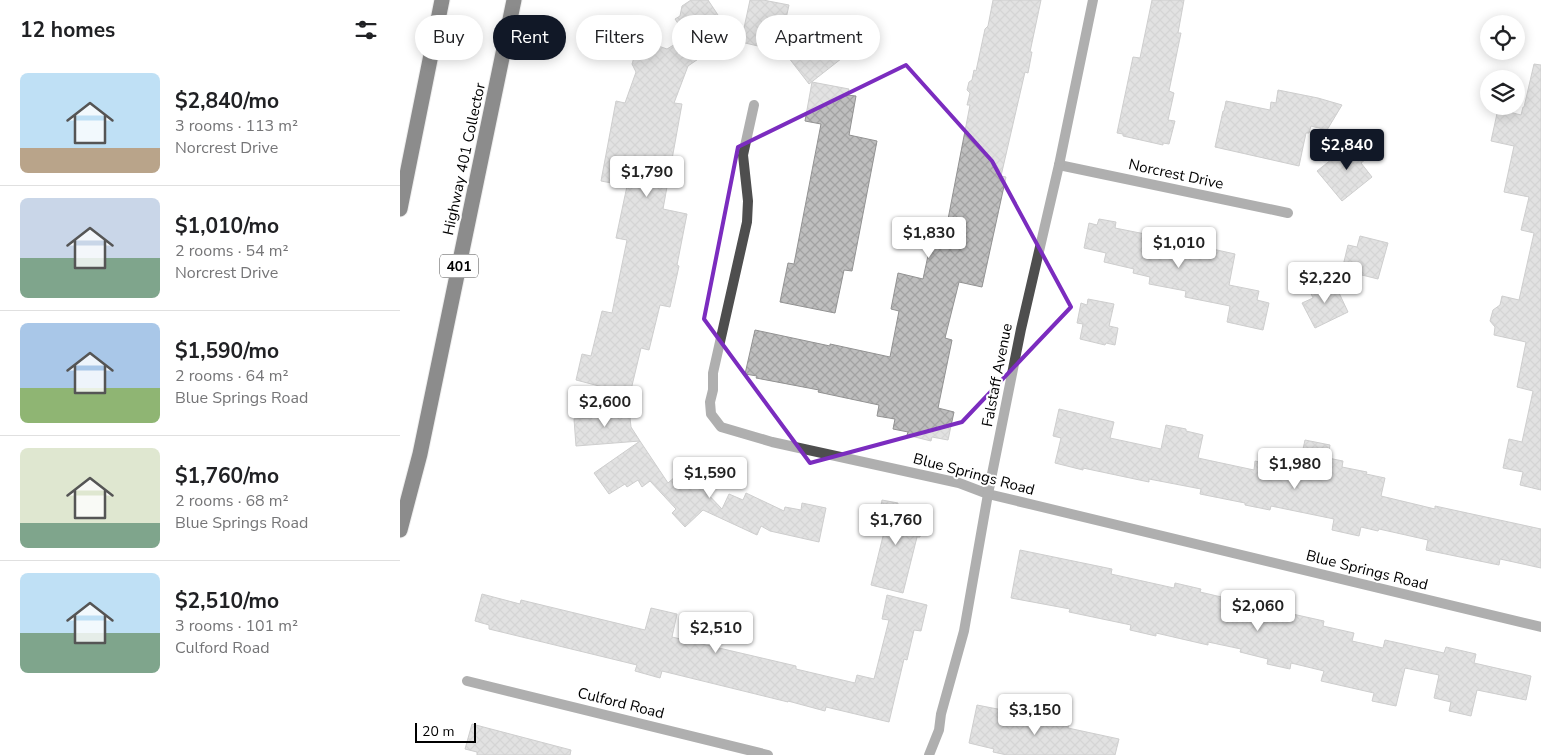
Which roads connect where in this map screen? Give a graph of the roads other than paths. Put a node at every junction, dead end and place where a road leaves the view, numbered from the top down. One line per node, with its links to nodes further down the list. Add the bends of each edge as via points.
1 (442, 0): 6 (highway)
2 (514, 0): 9 (highway, Highway 401 Collector / 401, via 420,454)
3 (1094, 0): 5 (street, Falstaff Avenue)
4 (754, 105): 8 (street, Blue Springs Road, via 743,155 747,222 713,372 710,414 720,426 772,442 959,483)
5 (1059, 165): 7 (street, Norcrest Drive); 8 (street, Falstaff Avenue, via 1021,329)
6 (400, 209)
7 (1288, 213)
8 (988, 494): 10 (street, Blue Springs Road); 13 (street, Falstaff Avenue, via 964,631 939,730)
9 (400, 530)
10 (1541, 627)
11 (467, 681): 12 (street, Culford Road)
12 (768, 755)
13 (929, 755)

